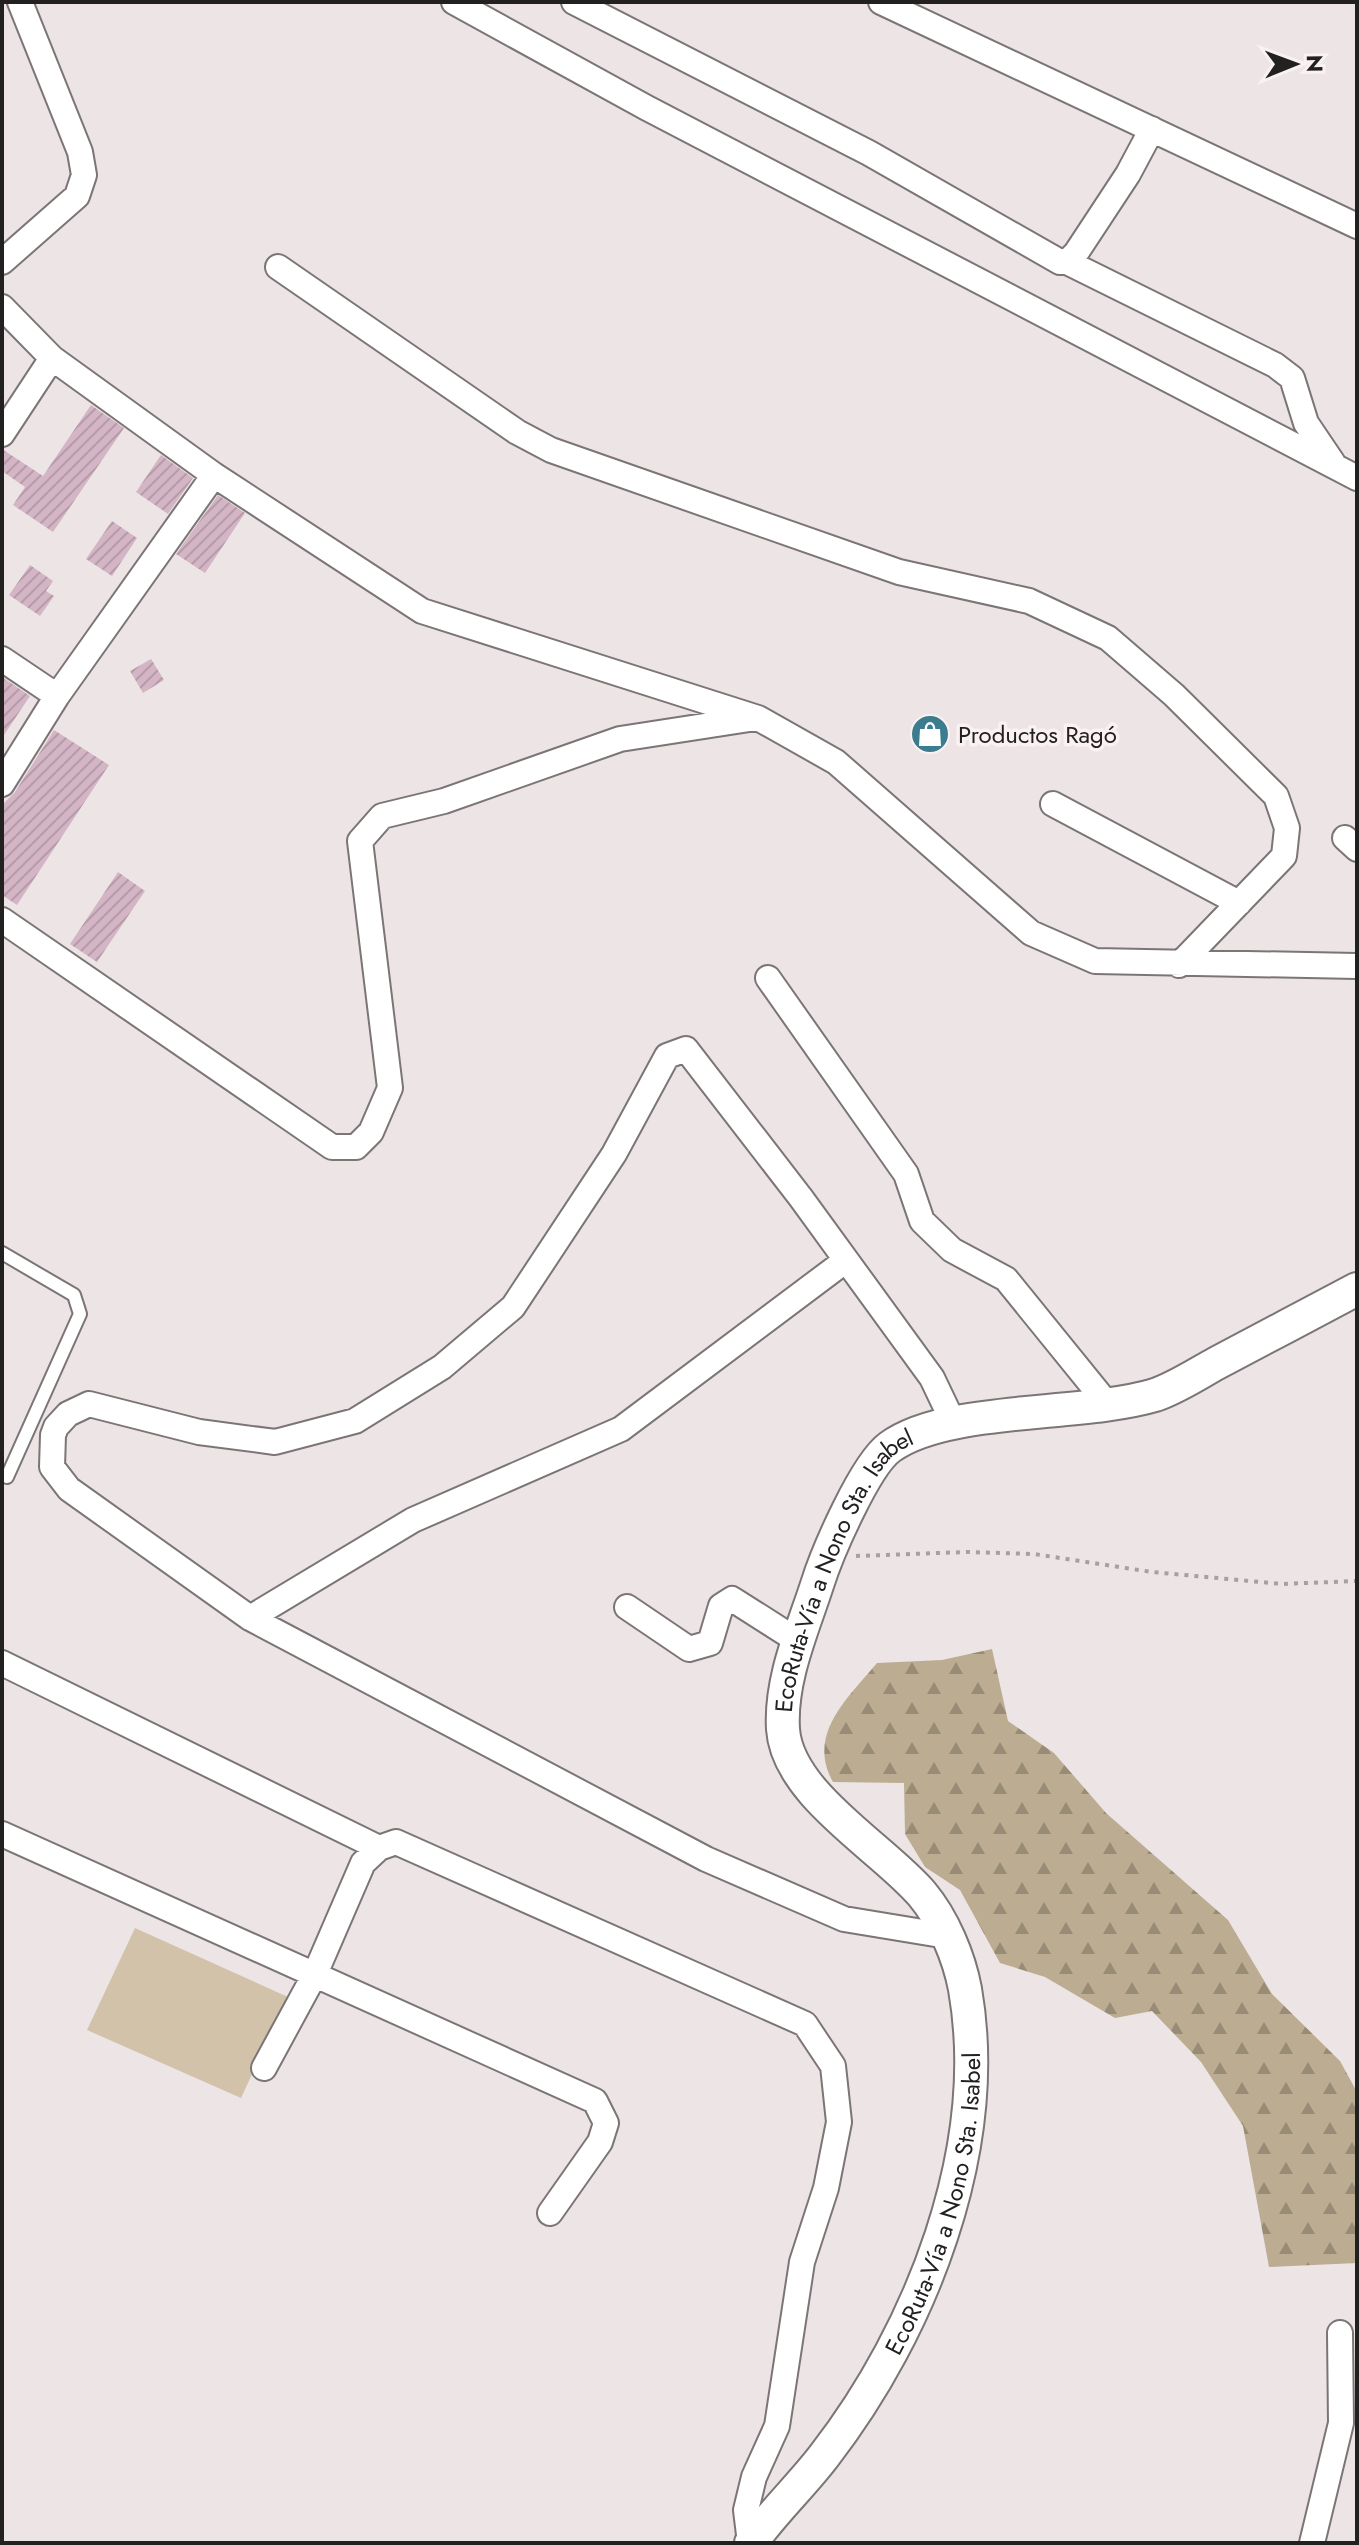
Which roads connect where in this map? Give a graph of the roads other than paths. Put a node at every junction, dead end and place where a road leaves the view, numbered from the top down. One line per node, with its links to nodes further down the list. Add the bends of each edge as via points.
1 (20, 2): 7 (street, via 80,152 84,175 77,196)
2 (454, 2): 13 (street)
3 (574, 2): 8 (street, via 869,153 1052,259)
4 (881, 2): 5 (street)
5 (1152, 129): 6 (street); 8 (street, via 1128,174)
6 (1357, 226)
7 (2, 262)
8 (1067, 262): 13 (street, via 1275,365 1292,378 1306,423)
9 (278, 267): 20 (street, via 551,450 899,572 1029,601 1108,638 1276,796 1287,828 1284,856)
10 (2, 307): 11 (street)
11 (52, 358): 12 (street); 14 (street)
12 (2, 434)
13 (1347, 472)
14 (214, 475): 16 (street); 17 (street, via 422,611)
15 (2, 659): 16 (street)
16 (57, 696): 18 (street)
17 (758, 718): 21 (street, via 620,739 444,801 382,816 360,841 390,1088 371,1132 356,1147 332,1147); 22 (street, via 836,762 1031,933 1095,961)
18 (2, 784)
19 (1053, 804): 20 (street)
20 (1239, 903): 22 (street)
21 (2, 920)
22 (1179, 965): 23 (street)
23 (1357, 966)
24 (768, 978): 28 (street, via 906,1174 922,1221 952,1250 1006,1279)
25 (2, 1253): 30 (lane, via 74,1295 80,1314)
26 (845, 1261): 29 (street, via 932,1378); 32 (street, via 621,1429 413,1520); 32 (street, via 692,1054 677,1050 667,1056 614,1154 513,1307 442,1367 355,1421 275,1442 199,1432 89,1404 68,1414 53,1435 52,1467 69,1489)
27 (1357, 1289): 28 (main road, EcoRuta-Vía a Nono Sta. Isabel, via 1159,1394)
28 (1109, 1406): 29 (main road, EcoRuta-Vía a Nono Sta. Isabel)
29 (953, 1422): 33 (main road, EcoRuta-Vía a Nono Sta. Isabel, via 917,1433 879,1455 826,1557)
30 (7, 1477)
31 (627, 1607): 33 (street, via 689,1649 710,1643 721,1606 732,1599)
32 (250, 1618): 37 (street, via 706,1859 844,1919)
33 (798, 1641): 37 (main road, EcoRuta-Vía a Nono Sta. Isabel, via 784,1689 783,1733 790,1755 806,1781 860,1839 918,1889)
34 (2, 1663): 36 (street)
35 (2, 1834): 38 (street)
36 (379, 1848): 38 (street, via 363,1863); 42 (street, via 396,1842 805,2024 833,2066 839,2122 826,2188 802,2262 777,2426 746,2510)
37 (947, 1936): 42 (main road, EcoRuta-Vía a Nono Sta. Isabel, via 965,1987 970,2067 950,2209 910,2319 871,2389 824,2456)
38 (315, 1974): 39 (street); 40 (street, via 601,2107 606,2123 600,2142)
39 (264, 2068)
40 (550, 2213)
41 (1340, 2333): 43 (street, via 1341,2423)
42 (751, 2543)
43 (1312, 2543)

